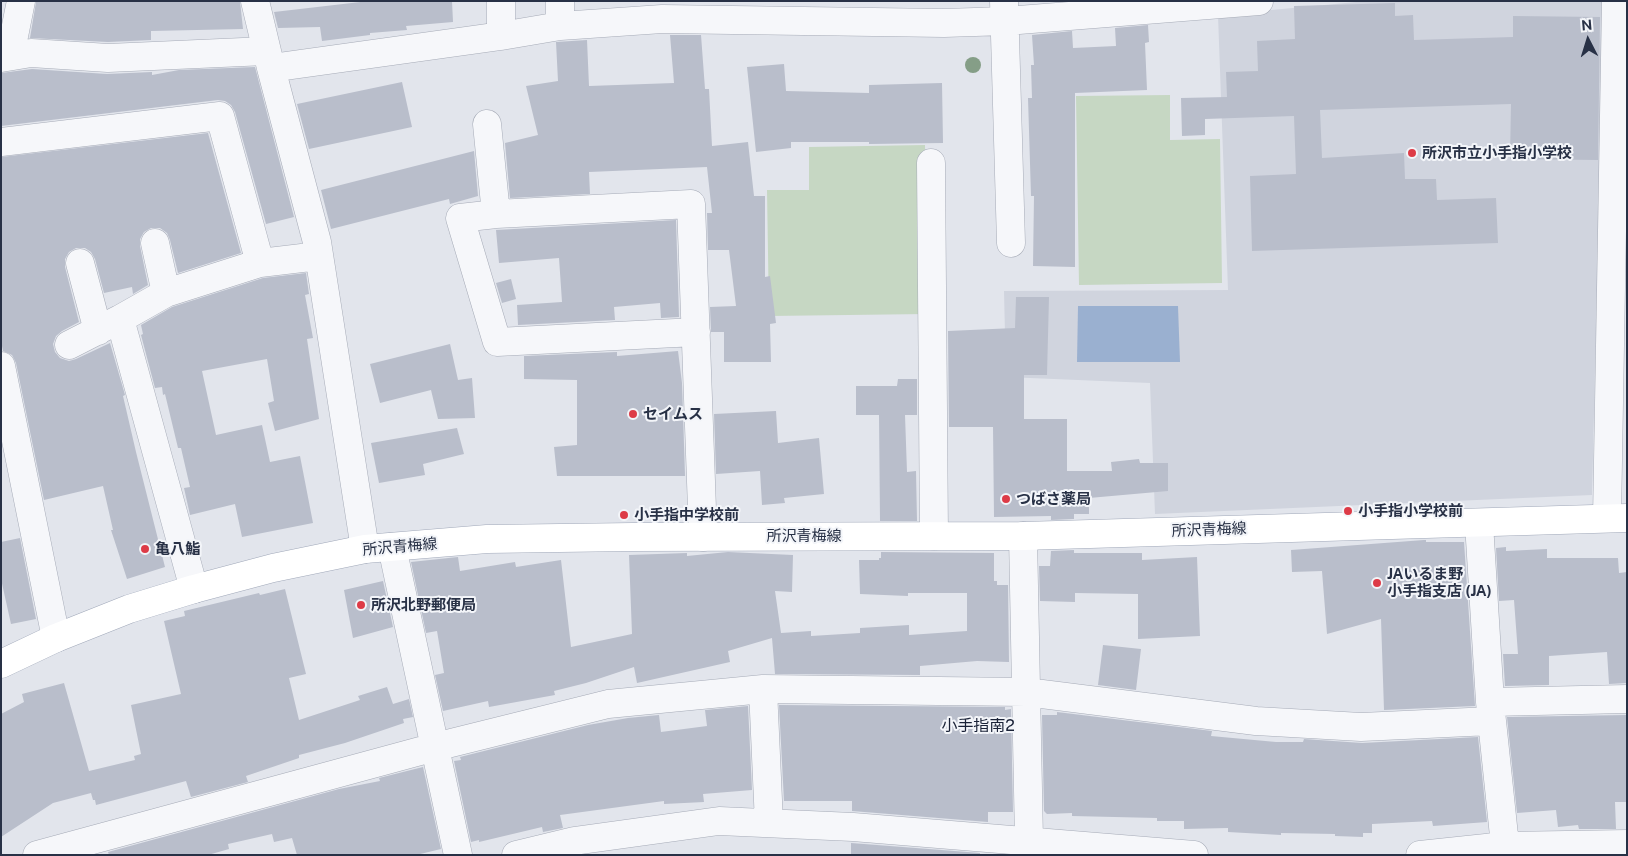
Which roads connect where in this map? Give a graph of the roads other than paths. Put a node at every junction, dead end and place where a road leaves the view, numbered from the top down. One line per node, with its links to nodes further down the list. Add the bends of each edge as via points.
1 (21, 1): 10 (street)
2 (255, 1): 11 (street)
3 (501, 1): 9 (street)
4 (1259, 1): 7 (street)
5 (1616, 1): 26 (street)
6 (662, 10): 7 (street, via 944,23); 8 (street)
7 (1005, 11): 17 (street)
8 (560, 14): 9 (street)
9 (501, 36): 11 (street)
10 (6, 57): 11 (street, via 31,53 108,58)
11 (268, 60): 18 (street)
12 (487, 124): 15 (street)
13 (1, 142): 20 (street, via 220,116)
14 (932, 163): 28 (street)
15 (496, 214): 23 (street, via 691,204); 23 (street, via 460,218 498,342)
16 (155, 242): 21 (street)
17 (1011, 243)
18 (319, 256): 20 (street); 32 (street)
19 (80, 263): 22 (street)
20 (260, 263): 21 (street)
21 (166, 293): 22 (street)
22 (109, 325): 24 (street); 33 (street)
23 (696, 332): 30 (street)
24 (70, 345)
25 (1, 366): 34 (street)
26 (1617, 518): 27 (main road, 所沢青梅線)
27 (1480, 522): 29 (main road, 所沢青梅線); 39 (street)
28 (934, 536): 29 (main road, 所沢青梅線); 30 (main road, 所沢青梅線)
29 (1023, 536): 37 (street)
30 (704, 537): 31 (main road, 所沢青梅線, via 487,539)
31 (392, 547): 32 (main road, 所沢青梅線); 40 (street)
32 (365, 549): 33 (main road, 所沢青梅線)
33 (194, 588): 34 (main road, 所沢青梅線)
34 (56, 638): 35 (main road, 所沢青梅線)
35 (1, 664)
36 (762, 689): 37 (street); 40 (street, via 608,704); 41 (street)
37 (1026, 692): 39 (street, via 1256,721 1360,727); 42 (street)
38 (1627, 699): 39 (street)
39 (1491, 711): 44 (street)
40 (435, 747): 45 (street); 46 (street)
41 (769, 823): 42 (street); 47 (street, via 719,821 574,841)
42 (1029, 841): 48 (street)
43 (1627, 844): 44 (street)
44 (1506, 850): 49 (street)
45 (37, 855)
46 (458, 855)
47 (516, 855)
48 (1194, 855)
49 (1420, 855)

